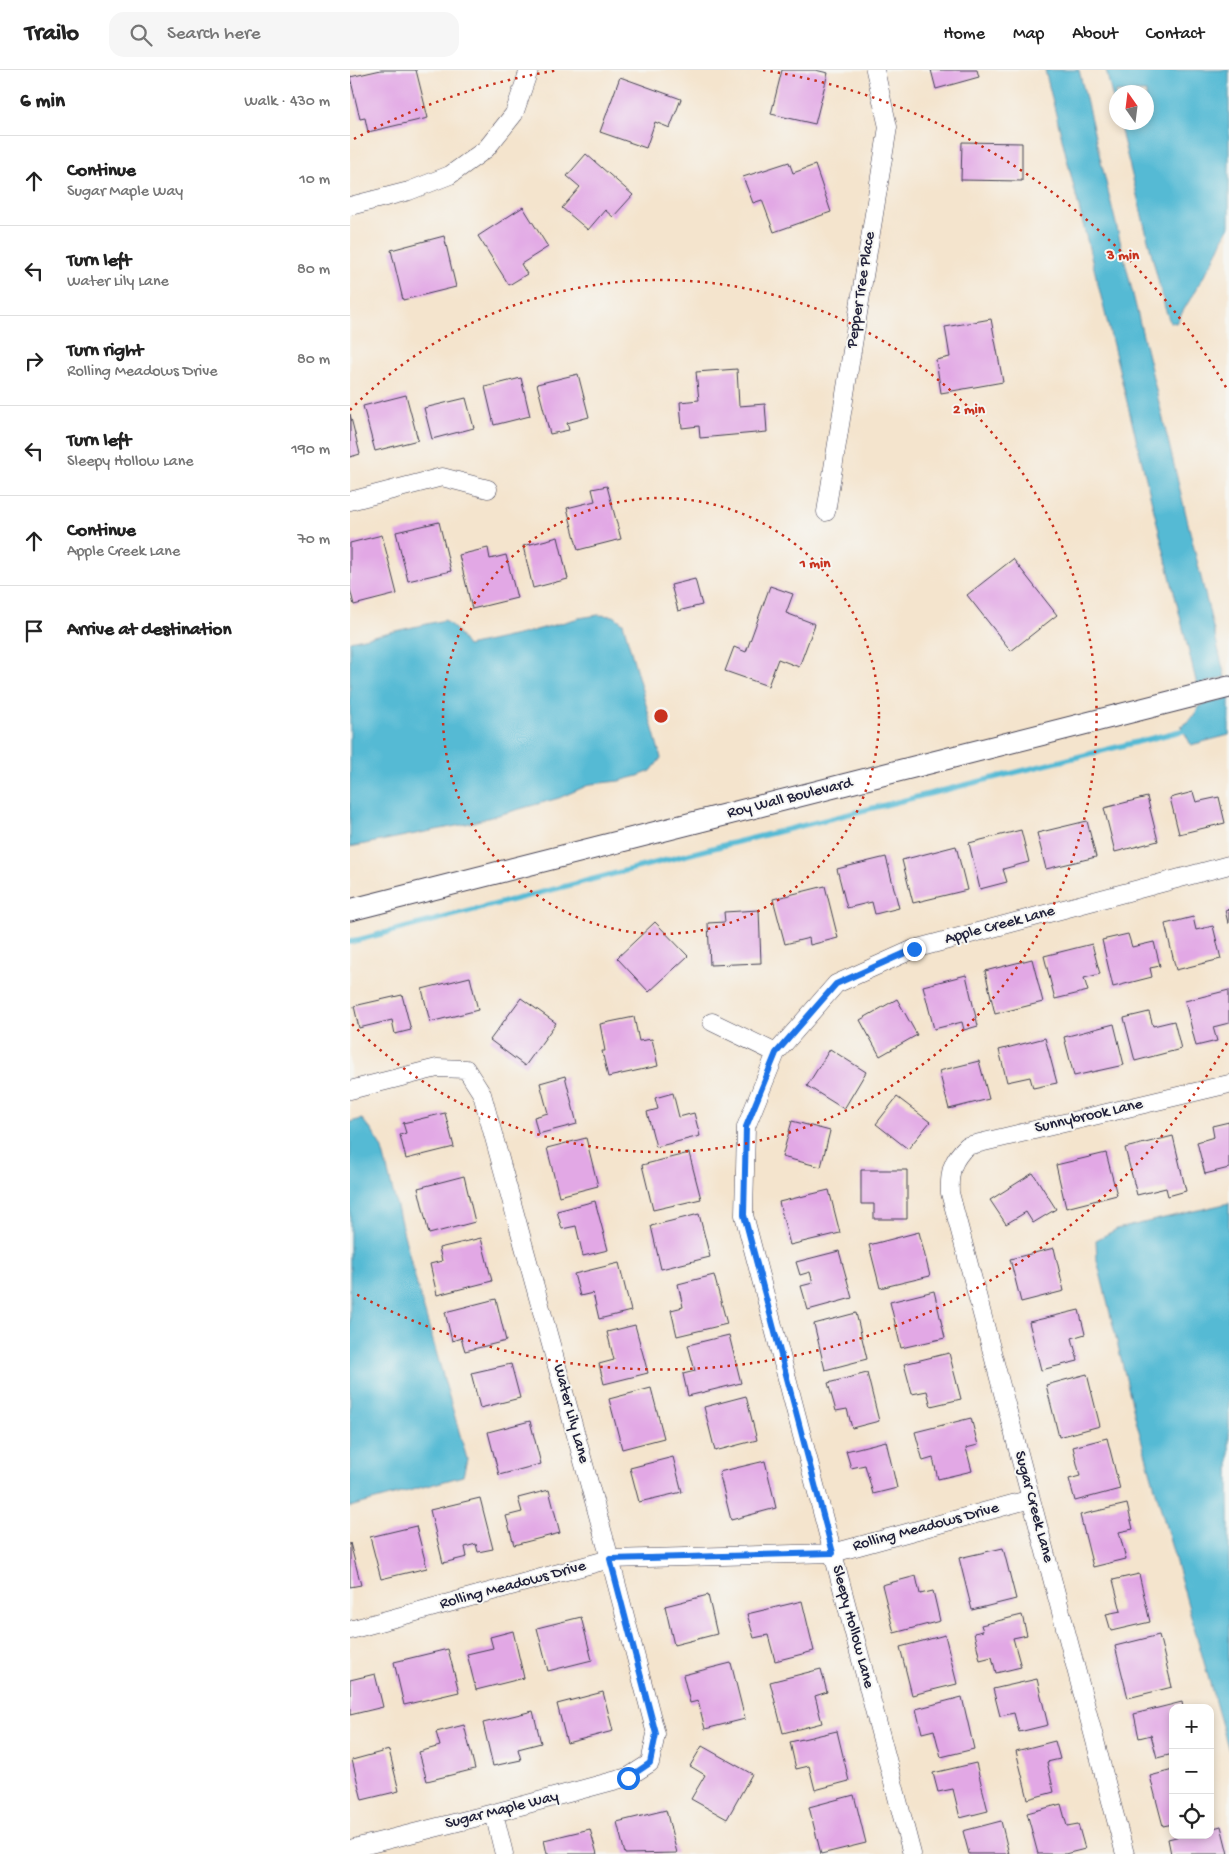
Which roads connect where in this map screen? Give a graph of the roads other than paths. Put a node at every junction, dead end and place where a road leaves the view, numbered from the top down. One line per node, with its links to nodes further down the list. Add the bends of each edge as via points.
1 (529, 70): 3 (street, via 514,114 486,149 450,175 409,191)
2 (875, 70): 6 (street, Pepper Tree Place, via 888,128)
3 (350, 206)
4 (488, 489): 5 (street, via 442,477)
5 (350, 500)
6 (826, 512)
7 (1229, 687): 9 (street, Roy Wall Boulevard)
8 (1229, 865): 11 (street, Apple Creek Lane, via 914,949 836,984)
9 (350, 910)
10 (712, 1022): 11 (street)
11 (776, 1053): 16 (street, Sleepy Hollow Lane, via 746,1127 744,1215)
12 (1229, 1084): 14 (street, Sunnybrook Lane, via 967,1146)
13 (350, 1090): 17 (street, Water Lily Lane, via 437,1068 466,1069 482,1094)
14 (955, 1160): 15 (street, Sugar Creek Lane, via 949,1177 950,1193)
15 (1031, 1499): 16 (street, Rolling Meadows Drive); 24 (street, Sugar Creek Lane)
16 (833, 1553): 17 (street, Rolling Meadows Drive); 23 (street, Sleepy Hollow Lane)
17 (610, 1559): 18 (street, Rolling Meadows Drive); 19 (street, Water Lily Lane, via 656,1734)
18 (350, 1630)
19 (650, 1763): 20 (street, Sugar Maple Way, via 628,1778)
20 (494, 1813): 21 (street, Sugar Maple Way); 22 (street)
21 (350, 1849)
22 (504, 1854)
23 (912, 1854)
24 (1125, 1854)

